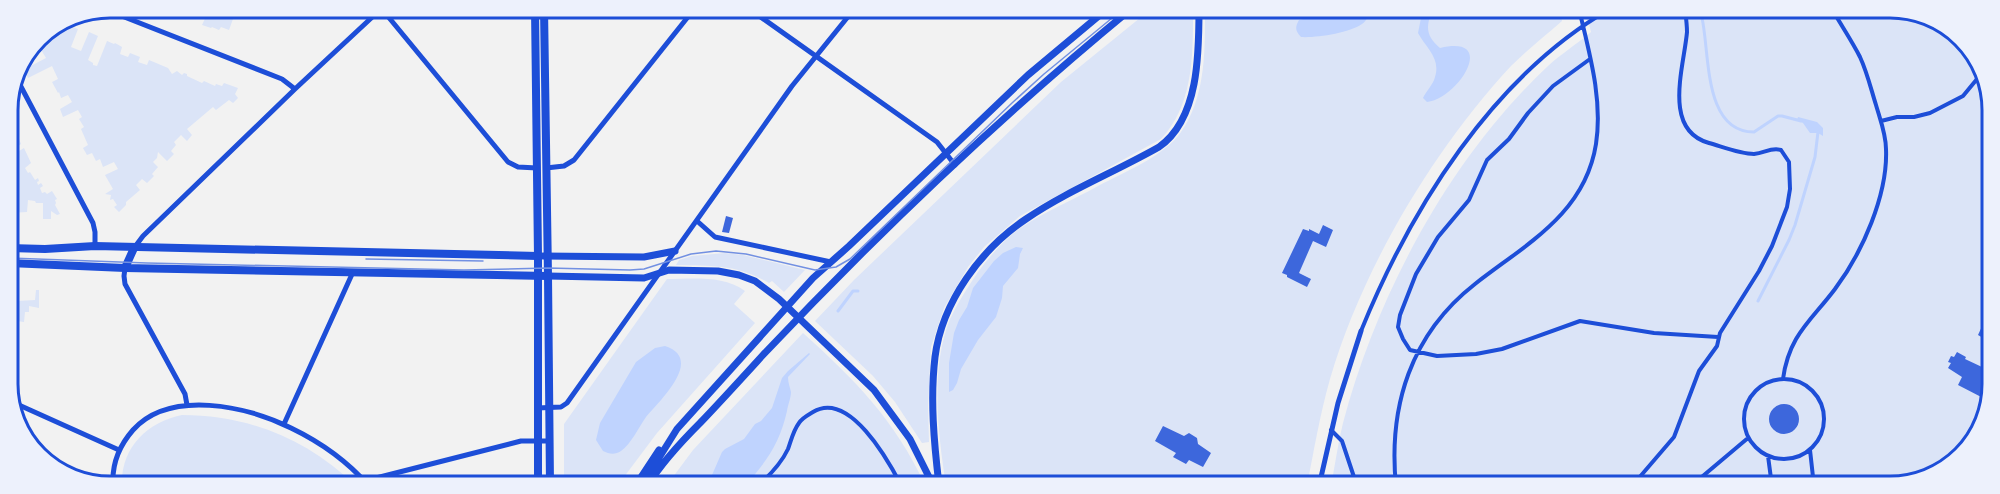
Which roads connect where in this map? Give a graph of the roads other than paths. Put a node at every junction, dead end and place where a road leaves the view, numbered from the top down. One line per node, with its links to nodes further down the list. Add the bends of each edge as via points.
1 (127, 18): 21 (street, via 282,79)
2 (370, 18): 21 (street)
3 (389, 18): 25 (street, via 508,162 518,167)
4 (535, 18): 25 (main road)
5 (544, 18): 25 (main road)
6 (687, 18): 25 (street, via 574,160 564,166)
7 (762, 18): 17 (street)
8 (847, 18): 17 (street)
9 (1096, 18): 23 (street, via 1028,75)
10 (1120, 18): 24 (street, via 1040,85)
11 (1199, 18): 68 (street, via 1196,74 1174,133 1154,150 1020,223 995,243 959,292 944,322 935,357 933,422)
12 (1581, 18): 16 (street)
13 (1594, 18): 16 (street)
14 (1686, 18): 41 (street, via 1679,101 1689,130 1699,140 1746,153 1778,149 1789,162 1788,198 1780,226 1759,271)
15 (1837, 18): 22 (street, via 1858,54)
16 (1582, 25): 18 (street); 40 (street, via 1518,80 1458,154 1400,248)
17 (816, 56): 23 (street, via 937,142); 26 (street)
18 (1590, 59): 42 (street, via 1598,128 1593,159 1581,187 1546,232 1457,300); 42 (street, via 1542,95 1509,139 1487,160 1469,200 1444,228 1424,260 1398,323 1406,344)
19 (1977, 80): 22 (street, via 1963,96 1930,113)
20 (21, 87): 27 (street, via 93,223)
21 (295, 88): 29 (street)
22 (1881, 120): 43 (street, via 1886,159 1872,220 1840,283 1794,342)
23 (946, 153): 24 (street); 33 (street)
24 (955, 165): 64 (street, via 778,339)
25 (541, 168): 31 (main road); 32 (main road)
26 (697, 221): 30 (street); 33 (street, via 715,237)
27 (96, 246): 28 (main road); 29 (main road)
28 (18, 248)
29 (134, 248): 31 (main road); 35 (main road)
30 (675, 251): 32 (street, via 644,256); 37 (street)
31 (538, 256): 32 (street); 38 (main road)
32 (547, 256): 39 (main road)
33 (831, 262): 50 (street)
34 (18, 263): 35 (main road)
35 (125, 268): 36 (main road); 44 (street, via 125,284)
36 (353, 272): 38 (main road); 48 (street)
37 (661, 272): 39 (street, via 644,278); 47 (street, via 567,404); 67 (street, via 718,271 755,281 880,396 910,439)
38 (537, 276): 39 (main road); 46 (main road)
39 (548, 276): 47 (main road)
40 (1362, 331): 49 (street)
41 (1718, 337): 42 (street, via 1653,333 1585,321 1476,354 1447,357); 72 (street, via 1717,346 1694,381 1674,437)
42 (1417, 352): 71 (street, via 1395,429)
43 (1783, 378): 51 (street, via 1765,383 1748,400 1743,416); 55 (street, via 1807,386 1822,405 1822,434)
44 (188, 405): 48 (street, via 231,409); 54 (street, via 150,416)
45 (21, 406): 54 (street)
46 (537, 408): 47 (street); 52 (main road)
47 (549, 408): 53 (main road)
48 (284, 424): 58 (street, via 325,448)
49 (1331, 430): 69 (street); 70 (street, via 1342,441)
50 (673, 435): 62 (street); 63 (street)
51 (1748, 438): 56 (street); 73 (street)
52 (538, 440): 53 (street); 59 (street); 60 (main road)
53 (550, 441): 61 (main road)
54 (118, 450): 57 (street)
55 (1810, 450): 56 (street, via 1790,459); 75 (street)
56 (1768, 456): 74 (street)
57 (114, 476)
58 (359, 476)
59 (384, 476)
60 (538, 476)
61 (550, 476)
62 (642, 476)
63 (648, 476)
64 (654, 476)
65 (767, 476): 66 (street, via 783,458 800,422 818,409 829,408 859,423)
66 (896, 476)
67 (928, 476)
68 (938, 476)
69 (1321, 476)
70 (1354, 476)
71 (1395, 476)
72 (1641, 476)
73 (1703, 476)
74 (1771, 476)
75 (1813, 476)

